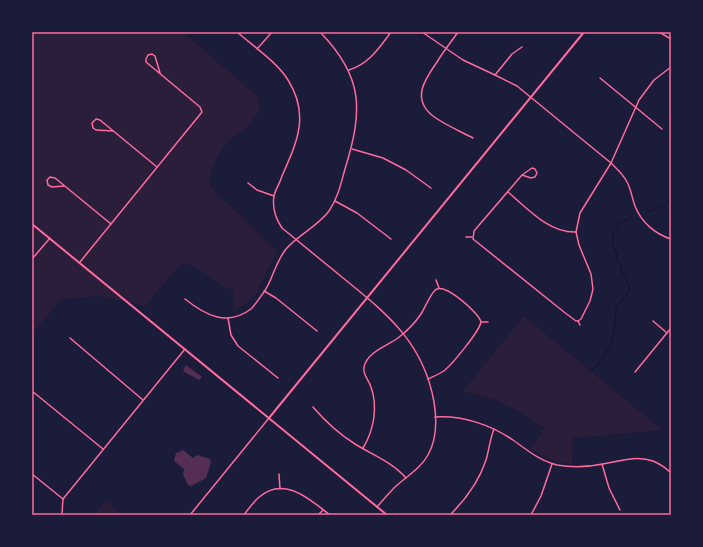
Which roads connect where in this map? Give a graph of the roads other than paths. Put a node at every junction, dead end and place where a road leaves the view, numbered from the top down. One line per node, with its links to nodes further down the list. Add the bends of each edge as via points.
1 (237, 32): 11 (street)
2 (272, 32): 11 (street)
3 (320, 32): 14 (street, via 340,53)
4 (391, 32): 14 (street, via 369,60)
5 (422, 32): 12 (street)
6 (458, 32): 12 (street)
7 (584, 32): 18 (street)
8 (660, 32): 9 (street)
9 (671, 39)
10 (522, 47): 16 (street, via 512,54)
11 (257, 49): 31 (street, via 288,79 297,99 300,116 296,143)
12 (446, 49): 16 (street, via 471,65); 22 (street, via 425,78 422,100 433,116)
13 (671, 67): 19 (street, via 647,88)
14 (349, 70): 23 (street, via 357,107)
15 (160, 73): 15 (street, via 146,62 148,55 155,56); 25 (street, via 200,107 202,112)
16 (495, 74): 18 (street, via 517,86)
17 (600, 78): 19 (street)
18 (530, 97): 24 (street); 47 (street)
19 (635, 107): 20 (street); 24 (street)
20 (662, 130)
21 (113, 131): 21 (street, via 100,120 96,119 92,123 96,130); 25 (street)
22 (473, 138)
23 (352, 149): 29 (street, via 383,158 406,170); 32 (street)
24 (610, 163): 35 (street, via 580,212); 41 (street, via 627,181 636,207 646,223 657,233)
25 (157, 167): 34 (street)
26 (522, 175): 26 (street, via 532,168 536,169 535,177); 30 (street)
27 (248, 183): 31 (street, via 257,190)
28 (64, 186): 28 (street, via 53,177 47,180 50,187); 34 (street)
29 (431, 188)
30 (508, 192): 35 (street, via 548,224 561,231); 36 (street)
31 (274, 196): 39 (street, via 277,221)
32 (335, 201): 39 (street, via 320,222); 40 (street, via 361,215)
33 (32, 224): 37 (street)
34 (111, 224): 43 (street)
35 (576, 232): 50 (street, via 593,284 590,301)
36 (472, 237): 38 (street); 50 (street)
37 (50, 238): 42 (street); 43 (street)
38 (466, 238)
39 (295, 239): 46 (street, via 279,258); 47 (street)
40 (391, 239)
41 (671, 239)
42 (32, 259)
43 (80, 262): 60 (street)
44 (436, 280): 45 (street)
45 (439, 288): 52 (street, via 450,292 479,316); 57 (street, via 433,292 426,307)
46 (264, 291): 49 (street, via 250,309); 56 (street)
47 (367, 298): 57 (street); 68 (street)
48 (185, 300): 49 (street, via 206,315)
49 (228, 318): 62 (street, via 231,335 238,346)
50 (578, 321): 54 (street)
51 (653, 321): 58 (street)
52 (481, 322): 53 (street); 63 (street, via 477,332 448,367)
53 (488, 322)
54 (580, 325)
55 (671, 328): 58 (street)
56 (317, 332)
57 (403, 333): 63 (street, via 415,350); 70 (street, via 376,351 364,367 372,389 374,405 372,429)
58 (667, 333): 61 (street)
59 (70, 338): 65 (street)
60 (185, 349): 65 (street); 68 (street)
61 (635, 372)
62 (278, 378)
63 (428, 379): 67 (street)
64 (32, 391): 71 (street)
65 (143, 400): 71 (street)
66 (313, 407): 70 (street, via 335,428)
67 (435, 417): 69 (street, via 466,420); 77 (street, via 435,435 431,450 421,465)
68 (269, 418): 80 (street); 84 (street)
69 (494, 430): 72 (street); 89 (street, via 485,463 476,483 464,501)
70 (363, 448): 77 (street, via 390,463)
71 (103, 449): 79 (street)
72 (552, 464): 73 (street, via 572,467); 90 (street)
73 (602, 464): 74 (street, via 642,458 658,464); 82 (street, via 609,488)
74 (671, 473)
75 (32, 474): 79 (street)
76 (279, 474): 78 (street)
77 (406, 478): 80 (street)
78 (280, 489): 81 (street, via 299,493); 85 (street, via 262,496)
79 (63, 499): 83 (street)
80 (377, 507): 88 (street)
81 (322, 510): 86 (street); 87 (street)
82 (620, 510)
83 (62, 513)
84 (190, 515)
85 (244, 515)
86 (318, 515)
87 (330, 515)
88 (387, 515)
89 (450, 515)
90 (532, 515)

